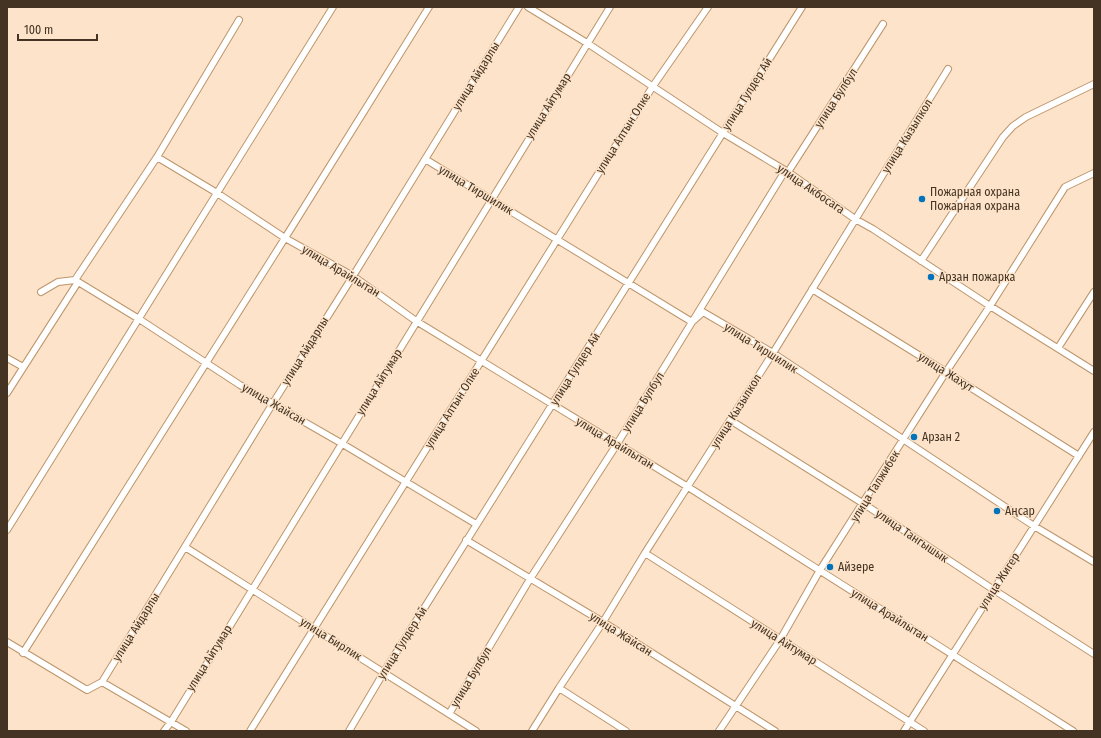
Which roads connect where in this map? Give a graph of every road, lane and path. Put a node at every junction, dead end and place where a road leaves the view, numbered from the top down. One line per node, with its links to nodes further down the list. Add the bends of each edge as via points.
1 (333, 7): 19 (street)
2 (428, 7): 22 (street)
3 (519, 7): 16 (street, улица Айдарлы)
4 (528, 7): 10 (street, улица Акбосага)
5 (610, 7): 10 (street, улица Айтумар)
6 (708, 7): 13 (street, улица Алтын Олке)
7 (802, 7): 14 (street, улица Гулдер Ай)
8 (239, 20): 15 (street)
9 (883, 24): 17 (street, улица Булбул)
10 (587, 42): 13 (street, улица Акбосага); 20 (street, улица Айтумар)
11 (948, 68): 21 (street, улица Кызылкол)
12 (1094, 84): 24 (street, via 1026,117 1013,126)
13 (653, 86): 14 (street, улица Акбосага); 23 (street, улица Алтын Олке)
14 (723, 133): 17 (street, улица Акбосага); 27 (street, улица Гулдер Ай)
15 (156, 157): 19 (street, улица Арайлытан); 26 (street)
16 (425, 159): 20 (street, улица Тиршилик); 25 (street, улица Айдарлы)
17 (786, 171): 21 (street, улица Акбосага); 34 (street, улица Булбул)
18 (1094, 173): 31 (street, улица Талжибек, via 1065,187)
19 (217, 193): 22 (street, улица Арайлытан); 32 (street)
20 (491, 199): 23 (street, улица Тиршилик); 33 (street, улица Айтумар)
21 (855, 219): 24 (street, улица Акбосага); 28 (street, улица Кызылкол)
22 (285, 238): 25 (street, улица Арайлытан); 39 (street)
23 (557, 239): 27 (street, улица Тиршилик); 38 (street, улица Алтын Олке)
24 (921, 261): 31 (street, улица Акбосага)
25 (353, 276): 33 (street, улица Арайлытан); 44 (street, улица Айдарлы)
26 (76, 281): 29 (street, via 58,282); 32 (street, улица Жайсан); 40 (street)
27 (628, 283): 34 (street, улица Тиршилик); 45 (street, улица Гулдер Ай)
28 (812, 289): 36 (street, улица Кызылкол); 42 (street, улица Жахут)
29 (41, 292)
30 (1094, 292): 35 (street)
31 (990, 306): 35 (street, улица Акбосага); 42 (street, улица Талжибек)
32 (139, 319): 39 (street, улица Жайсан); 57 (street)
33 (416, 321): 38 (street, улица Арайлытан); 49 (street, улица Айтумар)
34 (692, 322): 36 (street, улица Тиршилик, via 703,312); 50 (street, улица Булбул)
35 (1058, 348): 41 (street, улица Акбосага)
36 (772, 353): 46 (street, улица Кызылкол); 48 (street, улица Тиршилик)
37 (7, 358): 40 (street)
38 (481, 361): 45 (street, улица Арайлытан); 52 (street, улица Алтын Олке)
39 (206, 363): 44 (street, улица Жайсан); 70 (street)
40 (23, 367): 43 (street)
41 (1094, 371)
42 (946, 372): 48 (street, улица Талжибек); 51 (street, улица Жахут)
43 (7, 393)
44 (273, 403): 49 (street, улица Жайсан); 59 (street, улица Айдарлы)
45 (552, 404): 50 (street, улица Арайлытан); 55 (street, улица Гулдер Ай)
46 (730, 420): 53 (street, улица Кызылкол); 54 (street, улица Тангышык)
47 (1094, 432): 51 (street, улица Жигер)
48 (904, 440): 54 (street, улица Талжибек); 56 (street, улица Тиршилик)
49 (341, 443): 52 (street, улица Жайсан); 64 (street, улица Айтумар)
50 (617, 444): 53 (street, улица Арайлытан); 63 (street, улица Булбул)
51 (1078, 456): 56 (street, улица Жигер)
52 (406, 482): 55 (street, улица Жайсан); 67 (street, улица Алтын Олке)
53 (688, 487): 60 (street, улица Кызылкол); 62 (street, улица Арайлытан)
54 (864, 504): 62 (street, улица Талжибек); 65 (street, улица Тангышык)
55 (476, 524): 58 (street, улица Гулдер Ай)
56 (1034, 526): 61 (street, улица Тиршилик); 65 (street, улица Жигер)
57 (7, 530)
58 (466, 540): 63 (street, улица Жайсан); 73 (street, улица Гулдер Ай)
59 (186, 547): 64 (street, улица Бирлик); 74 (street, улица Айдарлы)
60 (645, 553): 66 (street, улица Кызылкол); 68 (street, улица Айтумар)
61 (1094, 562)
62 (820, 570): 68 (street, улица Талжибек); 71 (street, улица Арайлытан)
63 (530, 579): 66 (street, улица Жайсан); 77 (street, улица Булбул)
64 (252, 589): 67 (street, улица Бирлик); 78 (street, улица Айтумар)
65 (994, 590): 71 (street, улица Жигер); 72 (street, улица Тангышык)
66 (603, 622): 75 (street, улица Кызылкол); 76 (street, улица Жайсан)
67 (314, 628): 73 (street, улица Бирлик); 82 (street, улица Алтын Олке)
68 (780, 640): 76 (street, улица Талжибек); 79 (street, улица Айтумар)
69 (7, 642): 70 (street)
70 (23, 652): 74 (street, via 87,690)
71 (952, 654): 79 (street, улица Жигер); 91 (street, улица Арайлытан)
72 (1094, 654)
73 (384, 672): 77 (street, улица Бирлик); 83 (street, улица Гулдер Ай)
74 (102, 682): 78 (street)
75 (559, 688): 85 (street, улица Кызылкол); 86 (street)
76 (736, 706): 87 (street, улица Талжибек); 88 (street, улица Жайсан)
77 (449, 714): 84 (street, улица Бирлик)
78 (171, 722): 80 (street, улица Айтумар); 81 (street)
79 (910, 722): 89 (street, улица Жигер); 90 (street, улица Айтумар)
80 (164, 731)
81 (186, 731)
82 (250, 731)
83 (349, 731)
84 (476, 731)
85 (532, 731)
86 (626, 731)
87 (719, 731)
88 (775, 731)
89 (904, 731)
90 (924, 731)
91 (1073, 731)

